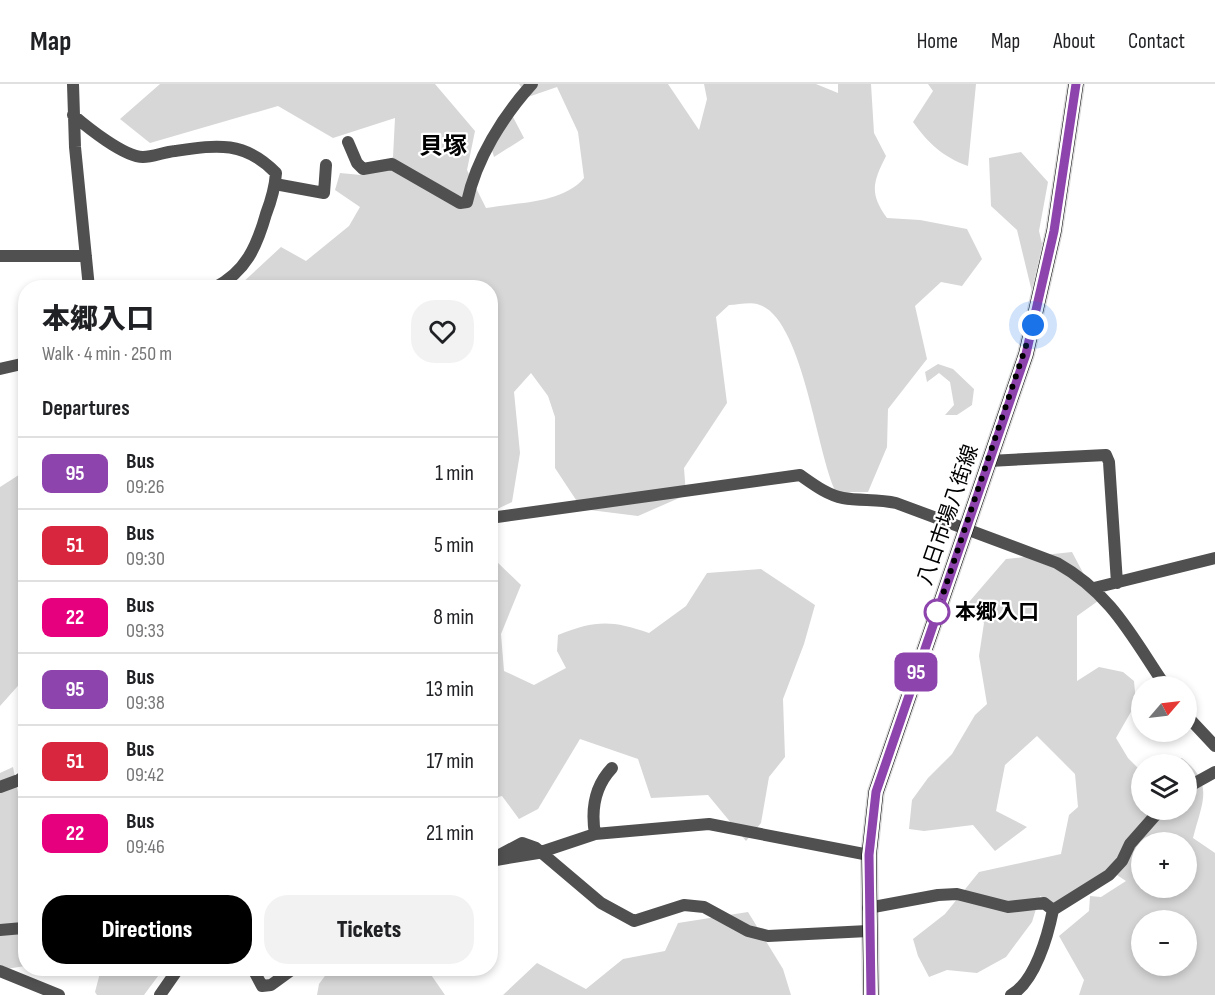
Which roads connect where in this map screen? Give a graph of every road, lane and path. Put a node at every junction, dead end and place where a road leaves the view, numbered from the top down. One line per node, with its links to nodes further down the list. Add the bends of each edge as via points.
1 (73, 84): 4 (street)
2 (532, 84): 5 (street, via 508,111 471,184 467,202 460,203 392,164 363,169)
3 (1076, 84): 14 (main road, 八日市場八街線, via 1044,281 1026,354)
4 (73, 115): 7 (street, via 118,148 143,157 208,145 251,152 276,173); 9 (street)
5 (348, 142)
6 (326, 165): 7 (street, via 324,193)
7 (275, 184): 11 (street, via 253,252)
8 (0, 256): 9 (street)
9 (86, 256): 10 (street)
10 (88, 280)
11 (229, 280)
12 (18, 365): 13 (street)
13 (0, 369)
14 (989, 461): 16 (main road, 八日市場八街線); 18 (street, via 1106,455)
15 (498, 517): 16 (street, via 800,475 821,490 843,498 875,498 896,503)
16 (966, 530): 19 (street, via 1057,563); 31 (main road, 八日市場八街線, via 880,774)
17 (1215, 558): 18 (street)
18 (1117, 583): 19 (street)
19 (1094, 588): 20 (street, via 1115,610)
20 (1159, 676)
21 (1197, 727): 22 (street)
22 (1215, 746)
23 (612, 768): 29 (street, via 601,779 591,813)
24 (1215, 772): 26 (street)
25 (18, 780): 27 (street)
26 (1197, 782)
27 (0, 787)
28 (1151, 820): 34 (street, via 1109,875)
29 (596, 834): 30 (street); 31 (street, via 721,825)
30 (538, 853): 32 (street); 37 (street, via 601,903 634,921 684,905 704,907 748,931 768,936)
31 (869, 855): 33 (main road, 八日市場八街線)
32 (498, 860)
33 (868, 908): 34 (street, via 957,894 1008,907 1044,903); 37 (main road, 八日市場八街線)
34 (1053, 910): 46 (street, via 1042,952)
35 (18, 928): 36 (street)
36 (0, 930)
37 (868, 931): 45 (main road, 八日市場八街線)
38 (0, 971): 43 (street)
39 (172, 976): 44 (street)
40 (257, 976): 42 (street)
41 (284, 976): 42 (street)
42 (266, 990)
43 (58, 995)
44 (160, 995)
45 (871, 995)
46 (1011, 995)

